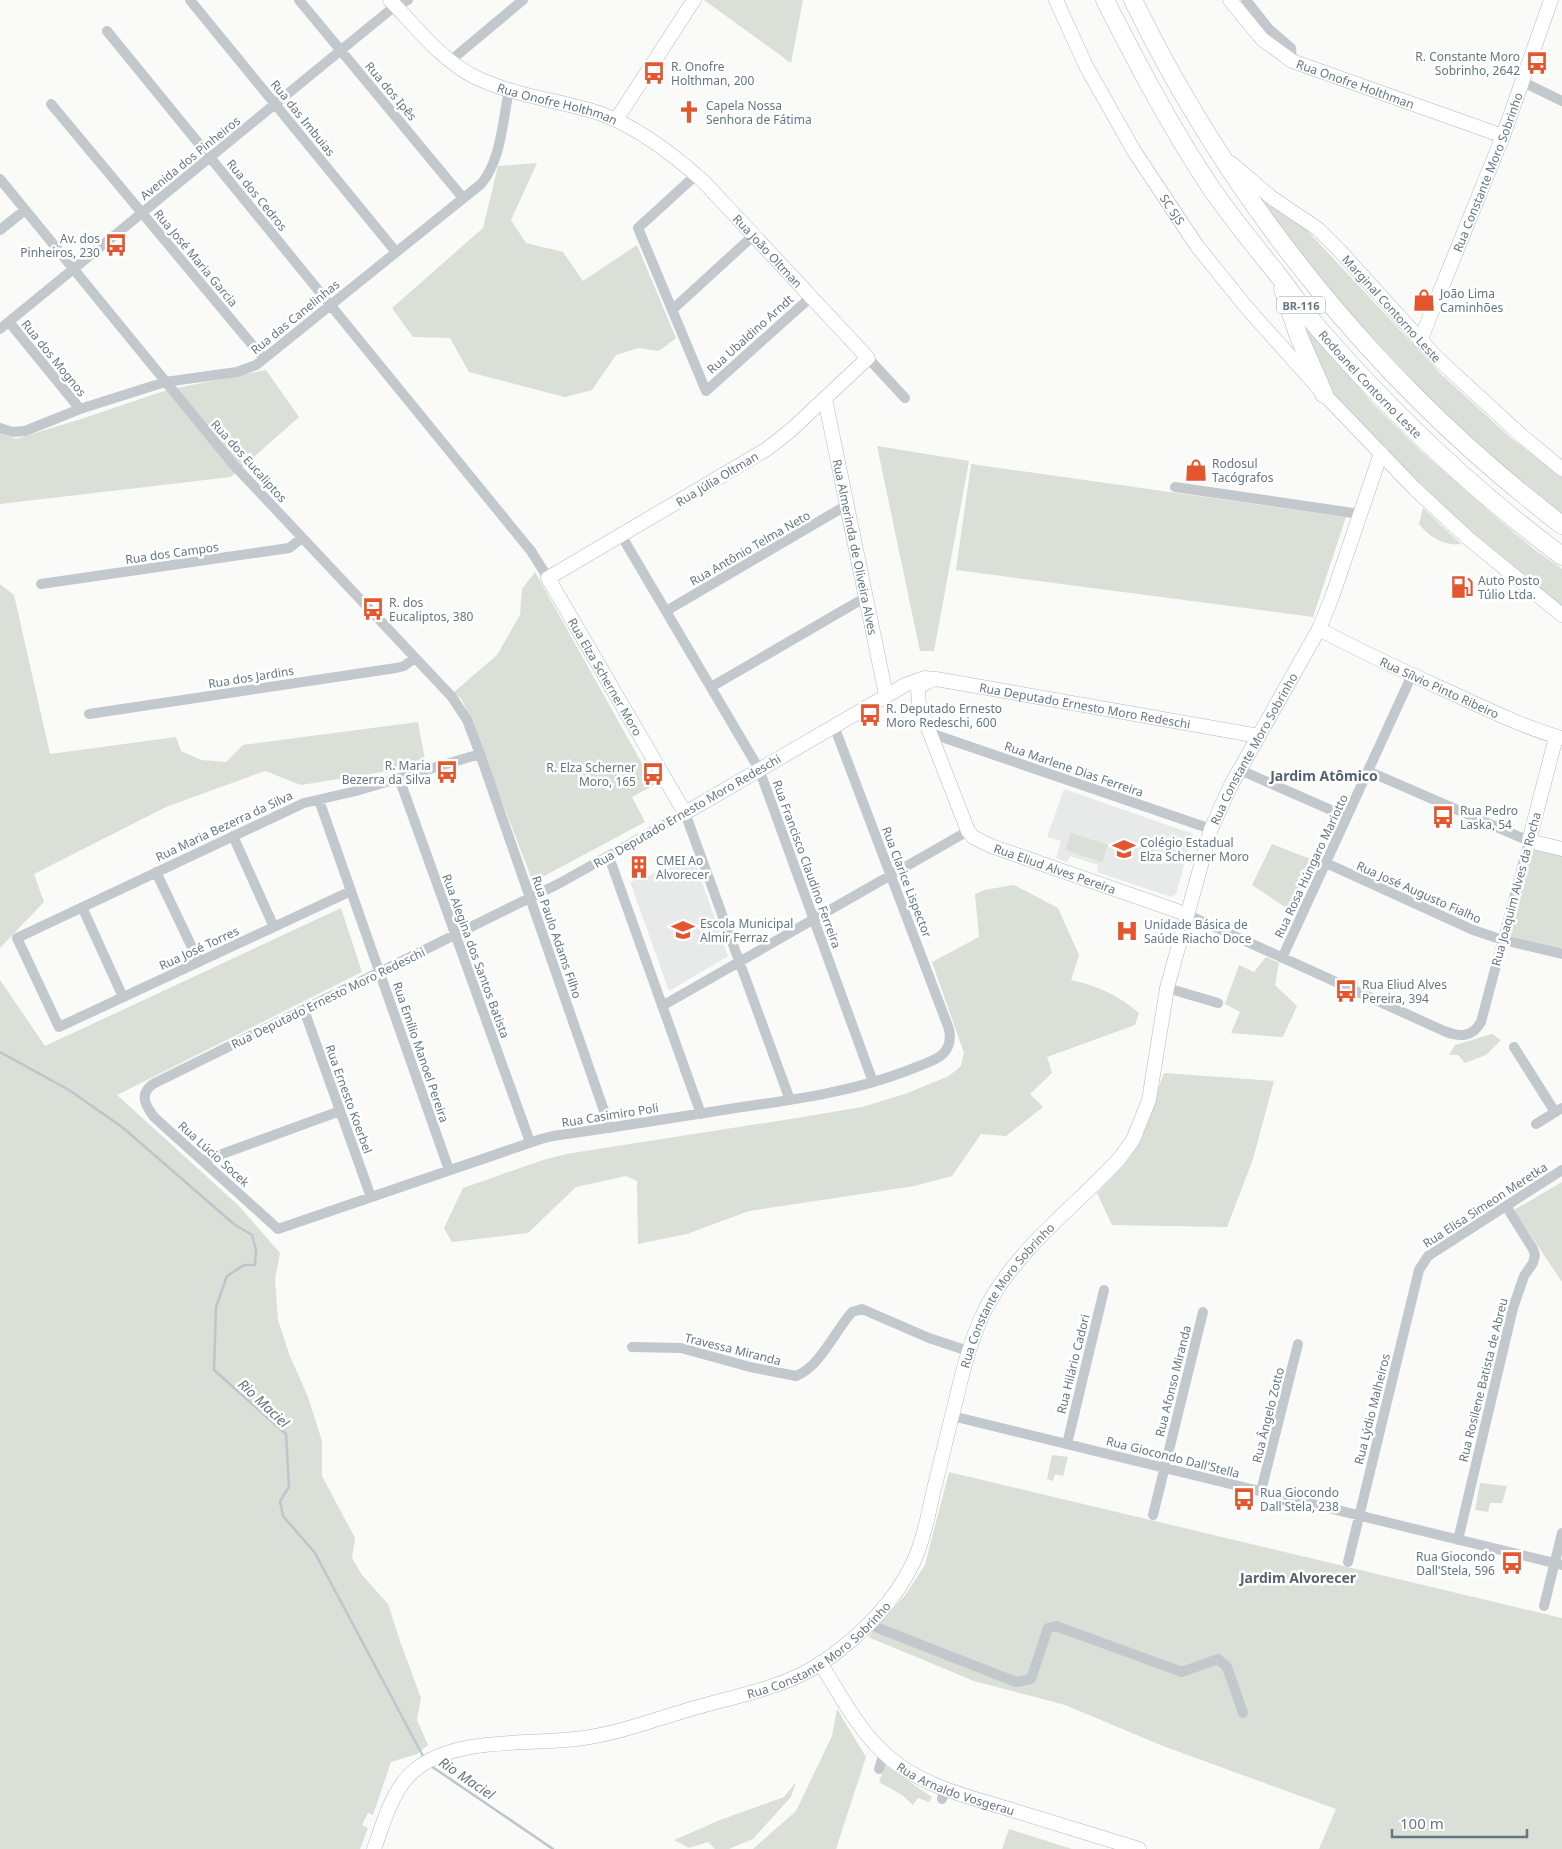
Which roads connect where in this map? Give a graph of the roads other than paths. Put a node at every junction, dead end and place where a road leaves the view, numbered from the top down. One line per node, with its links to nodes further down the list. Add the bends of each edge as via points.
1 (190, 0): 20 (street, Rua das Imbuias)
2 (299, 0): 13 (street, Rua dos Ipês)
3 (524, 0): 14 (street)
4 (694, 0): 21 (street, Rua Onofre Holthman)
5 (1056, 0): 44 (street, SC SJS, via 1109,108 1182,225 1247,308)
6 (1106, 0): 34 (highway, Rodoanel Contorno Leste / BR-116, via 1190,156 1240,228)
7 (1133, 0): 23 (highway, Rodoanel Contorno Leste / BR-116, via 1169,70)
8 (1230, 0): 15 (street, Rua Onofre Holthman, via 1262,39)
9 (1246, 0): 15 (street, via 1269,30 1291,48)
10 (1551, 0): 16 (street, Rua Constante Moro Sobrinho)
11 (398, 1): 13 (street, Avenida dos Pinheiros); 14 (street, Rua Onofre Holthman)
12 (107, 31): 24 (street, Rua dos Cedros)
13 (341, 50): 20 (street, Avenida dos Pinheiros); 27 (street, Rua dos Ipês)
14 (450, 61): 17 (street, Rua Onofre Holthman, via 474,76)
15 (1292, 61): 22 (street, Rua Onofre Holthman)
16 (1522, 82): 18 (street); 22 (street, Rua Constante Moro Sobrinho)
17 (508, 90): 21 (street, Rua Onofre Holthman); 27 (street, Rua das Canelinhas, via 492,167 481,184)
18 (1562, 101)
19 (51, 104): 29 (street, Rua José Maria Garcia)
20 (275, 104): 24 (street, Avenida dos Pinheiros); 32 (street, Rua das Imbuias)
21 (616, 120): 25 (street, Rua João Oltman)
22 (1503, 136): 40 (street, Rua Constante Moro Sobrinho)
23 (1218, 151): 40 (street, Marginal Contorno Leste, via 1272,198 1326,236); 54 (highway, Rodoanel Contorno Leste / BR-116, via 1286,248 1386,367 1500,476)
24 (210, 157): 29 (street, Avenida dos Pinheiros); 36 (street, Rua dos Cedros)
25 (696, 174): 31 (street, Rua João Oltman); 37 (street, via 638,228)
26 (0, 179): 28 (street, Rua dos Eucaliptos)
27 (463, 198): 32 (street, Rua das Canelinhas)
28 (25, 210): 30 (street); 33 (street, Rua dos Eucaliptos)
29 (142, 213): 33 (street, Avenida dos Pinheiros); 42 (street, Rua José Maria Garcia)
30 (0, 230)
31 (754, 235): 35 (street, Rua João Oltman); 37 (street)
32 (396, 252): 36 (street, Rua das Canelinhas)
33 (73, 269): 38 (street, Avenida dos Pinheiros); 43 (street, Rua dos Eucaliptos)
34 (1278, 275): 44 (highway, via 1299,337); 57 (highway, Rodoanel Contorno Leste / BR-116, via 1318,328 1416,432 1488,497)
35 (811, 297): 37 (street, Rua Ubaldino Arndt, via 706,390); 41 (street, Rua João Oltman)
36 (331, 305): 42 (street, Rua das Canelinhas); 58 (street, Rua Elza Scherner Moro, via 531,551)
37 (672, 310)
38 (9, 322): 39 (street, Avenida dos Pinheiros); 47 (street, Rua dos Mognos)
39 (0, 329)
40 (1420, 341): 50 (street, Marginal Contorno Leste)
41 (868, 358): 45 (street, Rua João Oltman); 46 (street, Rua Júlia Oltman)
42 (264, 359): 43 (street, Rua das Canelinhas, via 237,372)
43 (165, 382): 47 (street, Rua das Canelinhas); 56 (street, Rua dos Eucaliptos, via 233,464)
44 (1324, 394): 49 (street)
45 (906, 398)
46 (825, 399): 52 (street, Rua Almerinda de Oliveira Alves); 55 (street, Rua Júlia Oltman, via 767,449)
47 (80, 409): 48 (street, Rua das Canelinhas, via 25,431)
48 (0, 428)
49 (1381, 453): 53 (street, Rua Constante Moro Sobrinho); 62 (street, via 1469,539)
50 (1562, 469)
51 (1175, 487): 53 (street)
52 (847, 506): 60 (street, Rua Almerinda de Oliveira Alves); 61 (street, Rua Antônio Telma Neto)
53 (1360, 514): 63 (street, Rua Constante Moro Sobrinho)
54 (1562, 525)
55 (622, 535): 58 (street, Rua Júlia Oltman); 61 (street, Rua Francisco Claudino Ferreira)
56 (302, 538): 59 (street, Rua dos Campos, via 289,548); 64 (street, Rua dos Eucaliptos)
57 (1562, 556)
58 (548, 578): 81 (street, Rua Elza Scherner Moro)
59 (41, 584)
60 (866, 597): 67 (street); 68 (street, Rua Almerinda de Oliveira Alves)
61 (666, 611): 67 (street, Rua Francisco Claudino Ferreira)
62 (1562, 615)
63 (1319, 629): 65 (street, Rua Sílvio Pinto Ribeiro); 73 (street, Rua Constante Moro Sobrinho)
64 (415, 658): 70 (street, Rua dos Jardins, via 396,668); 75 (street, Rua dos Eucaliptos, via 463,711)
65 (1412, 675): 74 (street, Rua Sílvio Pinto Ribeiro); 78 (street, Rua Rosa Húngaro Mariotto)
66 (936, 679): 68 (street, Rua Deputado Ernesto Moro Redeschi, via 914,680); 69 (street, via 918,688); 73 (street, Rua Deputado Ernesto Moro Redeschi)
67 (711, 688): 76 (street, Rua Francisco Claudino Ferreira)
68 (886, 695): 69 (street, via 903,692); 71 (street, Rua Deputado Ernesto Moro Redeschi)
69 (919, 705): 72 (street)
70 (89, 714)
71 (834, 726): 76 (street, Rua Deputado Ernesto Moro Redeschi); 91 (street, Rua Clarice Lispector)
72 (930, 733): 83 (street, Rua Marlene Dias Ferreira); 84 (street)
73 (1259, 736): 77 (street, Rua Constante Moro Sobrinho)
74 (1559, 738): 86 (street, Rua Joaquim Alves da Rocha)
75 (480, 754): 79 (street, Rua Maria Bezerra da Silva); 93 (street, Rua Paulo Adams Filho)
76 (759, 769): 81 (street, Rua Deputado Ernesto Moro Redeschi); 96 (street, Rua Francisco Claudino Ferreira)
77 (1240, 770): 82 (street); 83 (street, Rua Constante Moro Sobrinho)
78 (1368, 771): 82 (street, Rua Rosa Húngaro Mariotto); 86 (street)
79 (399, 778): 80 (street, Rua Maria Bezerra da Silva); 98 (street, Rua Alegina dos Santos Batista)
80 (319, 800): 85 (street, Rua Maria Bezerra da Silva, via 304,803); 92 (street, Rua Emílio Manoel Pereira)
81 (685, 813): 88 (street, Rua Deputado Ernesto Moro Redeschi); 103 (street, Rua Elza Scherner Moro)
82 (1347, 817): 89 (street, Rua Rosa Húngaro Mariotto)
83 (1210, 829): 95 (street, Rua Constante Moro Sobrinho)
84 (968, 831): 91 (street); 95 (street, Rua Eliud Alves Pereira, via 991,846)
85 (233, 836): 90 (street, Rua Maria Bezerra da Silva); 97 (street)
86 (1529, 841): 87 (street); 99 (street, Rua Joaquim Alves da Rocha)
87 (1562, 849)
88 (609, 857): 93 (street, Rua Deputado Ernesto Moro Redeschi); 108 (street)
89 (1326, 863): 99 (street, Rua José Augusto Fialho); 101 (street, Rua Rosa Húngaro Mariotto)
90 (156, 872): 94 (street, Rua Maria Bezerra da Silva); 102 (street)
91 (891, 875): 96 (street); 113 (street, Rua Clarice Lispector, via 949,1029)
92 (351, 891): 97 (street, Rua José Torres); 104 (street, Rua Emílio Manoel Pereira)
93 (530, 898): 98 (street, Rua Deputado Ernesto Moro Redeschi); 121 (street, Rua Paulo Adams Filho)
94 (82, 907): 106 (street); 110 (street, Rua Maria Bezerra da Silva, via 17,938)
95 (1186, 914): 101 (street, Rua Eliud Alves Pereira); 105 (street, Rua Constante Moro Sobrinho)
96 (814, 919): 103 (street); 114 (street, Rua Francisco Claudino Ferreira)
97 (274, 927): 102 (street, Rua José Torres)
98 (455, 935): 104 (street, Rua Deputado Ernesto Moro Redeschi); 122 (street, Rua Alegina dos Santos Batista)
99 (1502, 940): 100 (street, Rua José Augusto Fialho); 111 (street, Rua Joaquim Alves da Rocha, via 1481,1022)
100 (1562, 954)
101 (1282, 958): 111 (street, Rua Eliud Alves Pereira, via 1444,1032)
102 (199, 962): 106 (street, Rua José Torres)
103 (740, 962): 108 (street); 116 (street, Rua Elza Scherner Moro)
104 (380, 972): 109 (street, Rua Deputado Ernesto Moro Redeschi); 124 (street, Rua Emílio Manoel Pereira)
105 (1166, 988): 107 (street); 134 (street, Rua Constante Moro Sobrinho, via 1149,1100 1133,1140 1119,1159 1033,1244 1004,1278)
106 (123, 997): 110 (street, Rua José Torres)
107 (1218, 1003)
108 (662, 1006): 119 (street)
109 (304, 1010): 115 (street, Rua Deputado Ernesto Moro Redeschi, via 154,1084); 118 (street, Rua Ernesto Koerbel)
110 (59, 1027)
111 (1467, 1035)
112 (1514, 1047): 117 (street)
113 (948, 1048): 114 (street, Rua Casimiro Poli, via 929,1062)
114 (873, 1082): 116 (street, Rua Casimiro Poli)
115 (145, 1092): 123 (street, Rua Lúcio Socek, via 148,1110)
116 (790, 1100): 119 (street, Rua Casimiro Poli)
117 (1559, 1110): 120 (street)
118 (340, 1111): 123 (street); 126 (street, Rua Ernesto Koerbel)
119 (701, 1114): 121 (street, Rua Casimiro Poli)
120 (1536, 1124)
121 (610, 1128): 122 (street, Rua Casimiro Poli)
122 (530, 1142): 124 (street, Rua Casimiro Poli)
123 (203, 1161): 128 (street, Rua Lúcio Socek)
124 (450, 1170): 126 (street, Rua Casimiro Poli)
125 (1562, 1170): 127 (street, Rua Elisa Simeon Meretka)
126 (371, 1197): 128 (street, Rua Casimiro Poli)
127 (1506, 1206): 129 (street, Rua Elisa Simeon Meretka); 142 (street, Rua Rosilene Batista de Abreu, via 1535,1255 1513,1308)
128 (278, 1228)
129 (1422, 1262): 140 (street, Rua Lýdio Malheiros)
130 (1104, 1290): 136 (street, Rua Hilário Cadori)
131 (1203, 1312): 137 (street, Rua Afonso Miranda)
132 (1298, 1344): 138 (street, Rua Ângelo Zotto)
133 (632, 1348): 134 (street, Travessa Miranda, via 681,1348 796,1376 815,1362 852,1312 862,1309)
134 (968, 1351): 135 (street, Rua Constante Moro Sobrinho)
135 (952, 1416): 136 (street, Rua Giocondo Dall'Stella); 146 (street, Rua Constante Moro Sobrinho, via 918,1551 897,1590)
136 (1067, 1444): 137 (street, Rua Giocondo Dall'Stella)
137 (1165, 1468): 138 (street, Rua Giocondo Dall'Stella); 139 (street, Rua Afonso Miranda)
138 (1262, 1491): 140 (street, Rua Giocondo Dall'Stella)
139 (1153, 1514)
140 (1359, 1515): 142 (street, Rua Giocondo Dall'Stella); 143 (street, Rua Lýdio Malheiros)
141 (1562, 1533): 144 (street)
142 (1458, 1540): 144 (street, Rua Giocondo Dall'Stella)
143 (1348, 1562)
144 (1558, 1564): 145 (street)
145 (1544, 1606)
146 (868, 1624): 147 (street, Rua Constante Moro Sobrinho); 148 (street, via 1016,1682 1031,1679 1048,1628 1056,1626 1182,1672 1218,1659 1227,1667)
147 (820, 1664): 149 (street, Rua Arnaldo Vosgerau, via 854,1718); 151 (street, Rua Constante Moro Sobrinho, via 769,1686 607,1734 572,1740 462,1748 433,1758 405,1780 396,1793)
148 (1243, 1713)
149 (884, 1753): 150 (street); 152 (street, Rua Arnaldo Vosgerau, via 944,1794)
150 (879, 1769)
151 (374, 1849)
152 (1139, 1849)

